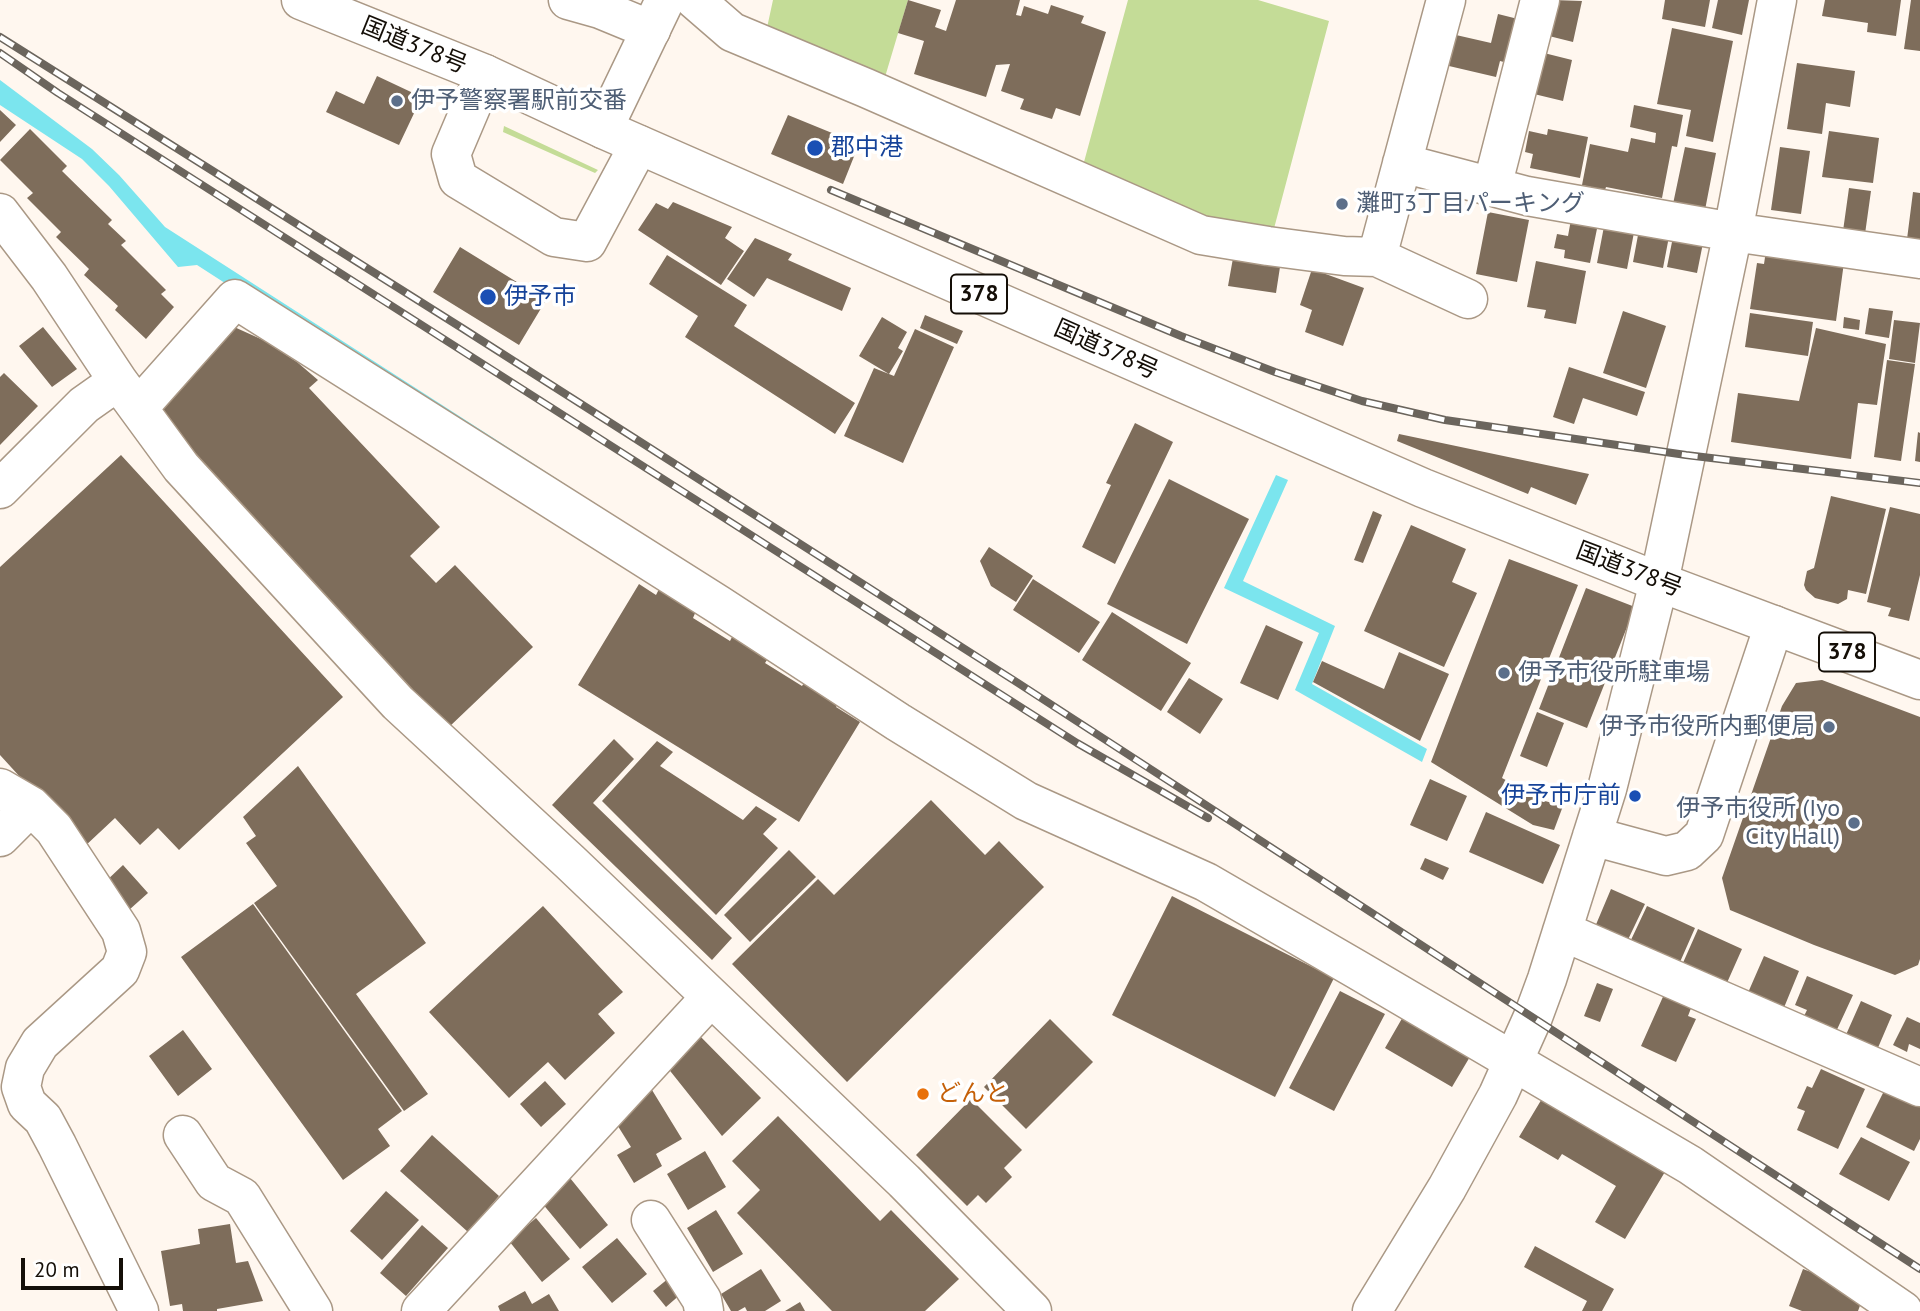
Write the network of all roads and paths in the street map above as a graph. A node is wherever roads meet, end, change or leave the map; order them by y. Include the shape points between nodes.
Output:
1 (301, 0) edge
2 (568, 0) edge
3 (695, 0) edge
4 (1446, 0) edge
5 (1540, 0) edge
6 (1777, 0) edge
7 (658, 15) edge
8 (485, 74) junction
9 (603, 129) junction
10 (639, 145) junction
11 (1402, 163) junction
12 (1492, 187) junction
13 (0, 213) edge
14 (1733, 232) junction
15 (1377, 257) junction
16 (1920, 259) edge
17 (1468, 299) dead end
18 (128, 395) junction
19 (0, 489) edge
20 (1660, 582) junction
21 (1774, 625) junction
22 (1920, 680) edge
23 (15, 797) edge
24 (1592, 836) junction
25 (0, 837) edge
26 (1562, 931) junction
27 (711, 997) junction
28 (1514, 1061) junction
29 (1920, 1087) edge
30 (13, 1109) edge
31 (183, 1135) dead end
32 (651, 1220) dead end
33 (139, 1311) edge
34 (313, 1311) edge
35 (421, 1311) edge
36 (704, 1311) edge
37 (1032, 1311) edge
38 (1372, 1311) edge
39 (1903, 1311) edge

1 - 8 main road, 国道378号 / 378
2 - 7 main road via 600,9
3 - 15 main road via 732,32 1201,234
4 - 11 main road
5 - 12 main road
6 - 14 main road
7 - 9 main road
8 - 9 main road, 国道378号 / 378
8 - 10 main road via 451,154 458,179 554,237 587,242
9 - 10 main road, 国道378号 / 378
10 - 20 main road, 国道378号 / 378 via 1423,488
11 - 12 main road
11 - 15 main road
12 - 14 main road
13 - 18 main road
14 - 16 main road
14 - 20 main road
15 - 17 main road
18 - 19 main road via 84,405
18 - 27 main road via 181,467 398,703
18 - 28 main road via 235,299 1026,801 1206,882
20 - 21 main road, 国道378号 / 378
20 - 24 main road
21 - 22 main road, 国道378号 / 378
21 - 24 main road via 1704,835 1687,851 1666,856
23 - 25 main road
23 - 30 main road via 54,830 121,931 127,952 120,970 40,1043 25,1068
24 - 26 main road
26 - 28 main road
26 - 29 main road
27 - 35 main road
27 - 37 main road
28 - 38 main road via 1447,1188
28 - 39 main road via 1690,1165
30 - 33 main road via 43,1119
31 - 34 main road via 214,1182 242,1198
32 - 36 main road via 702,1300

